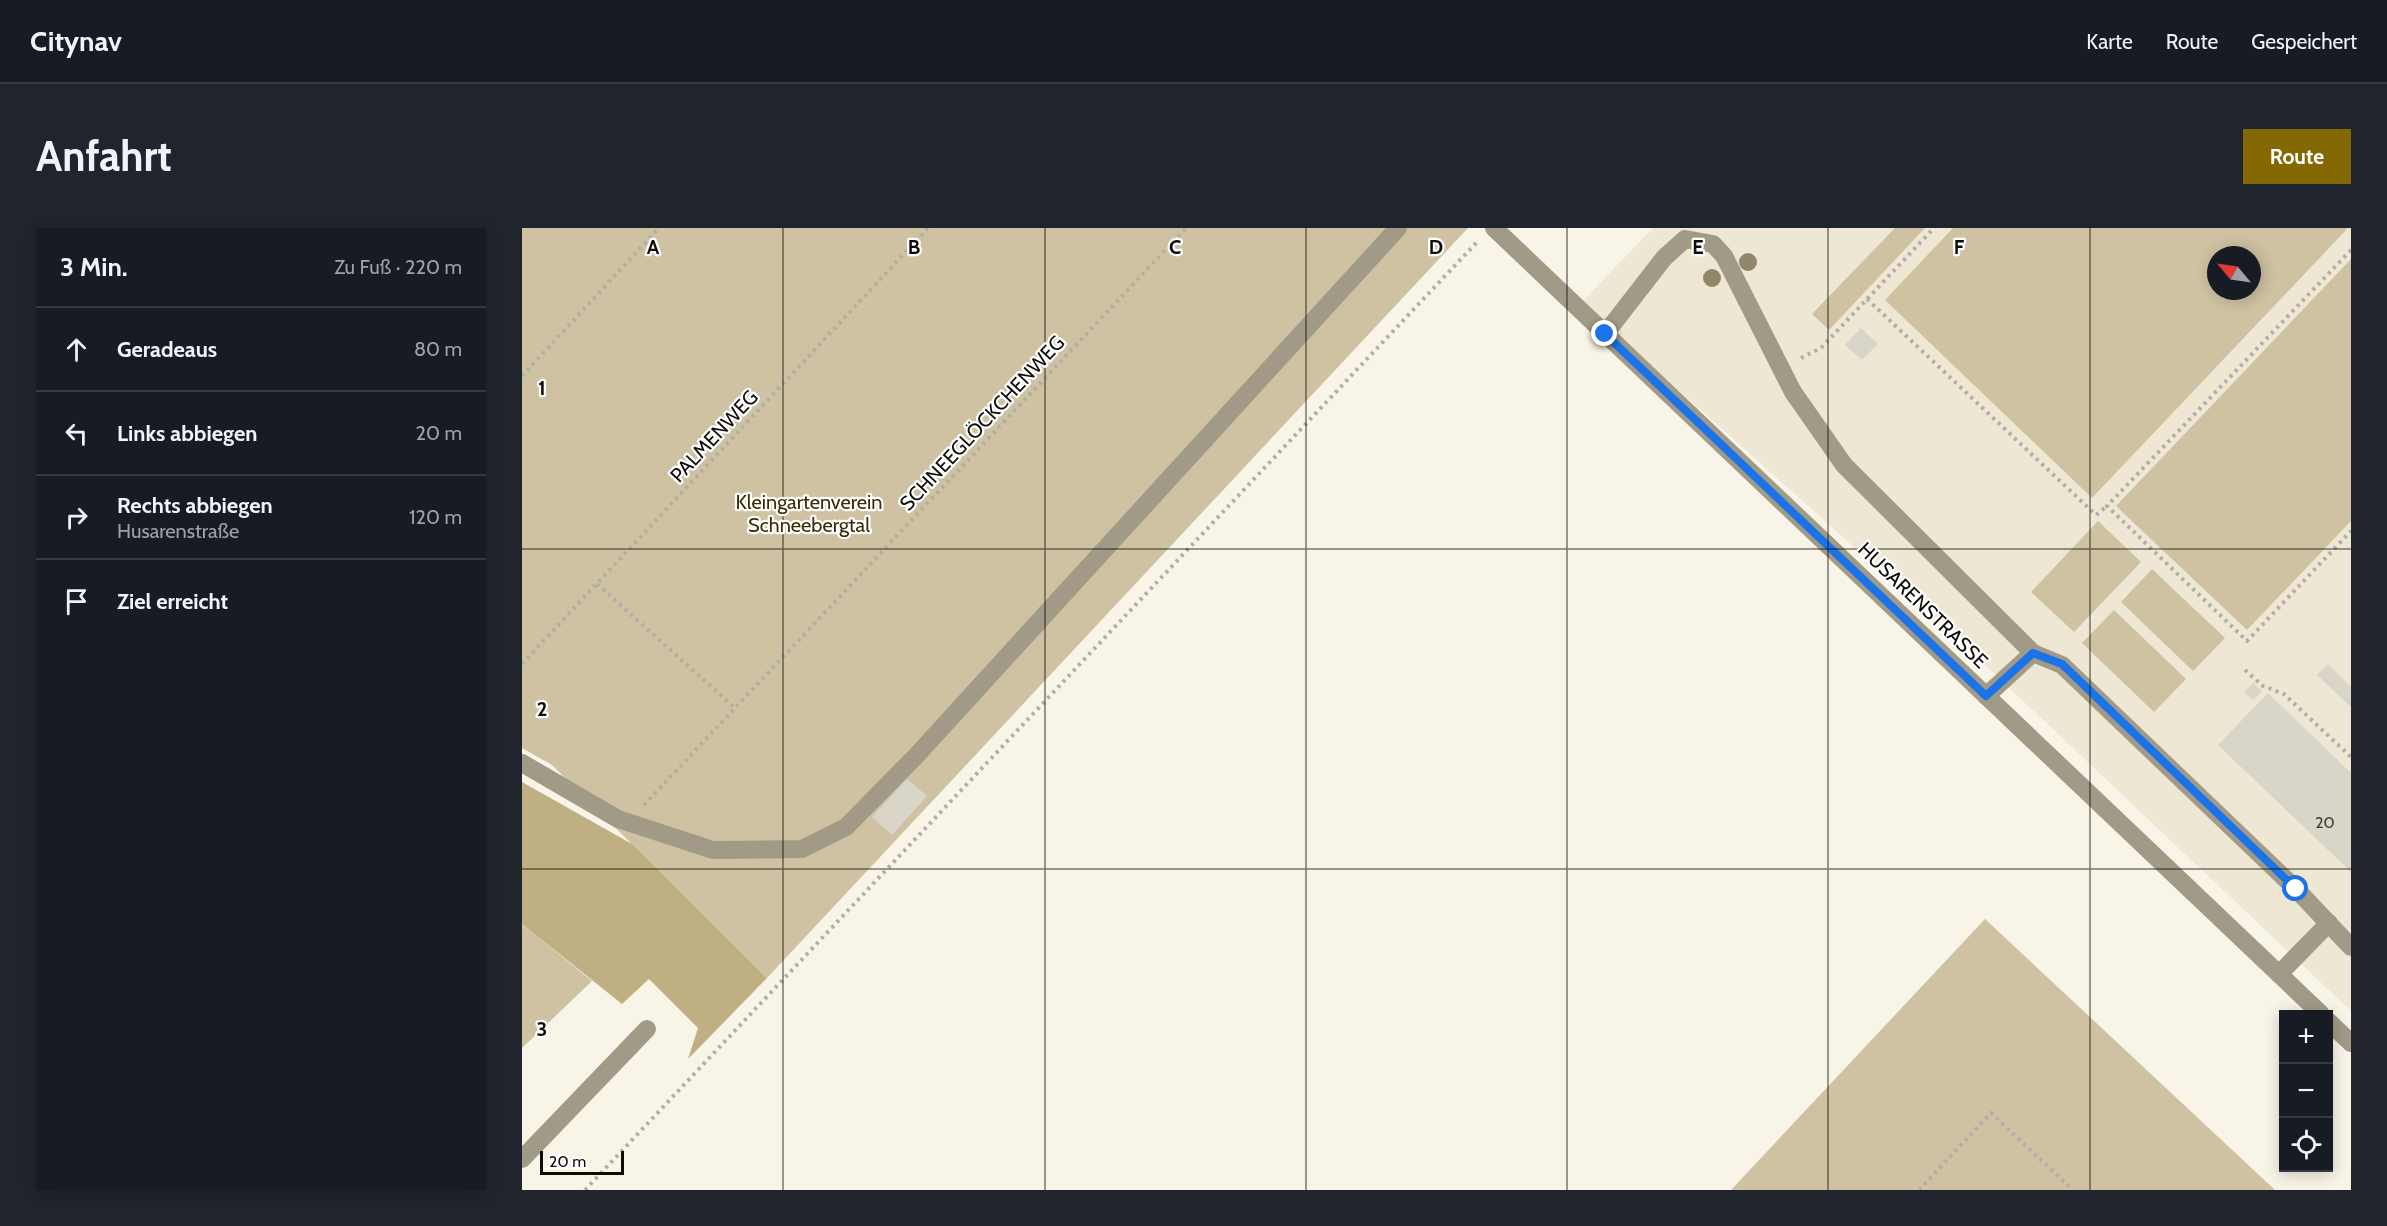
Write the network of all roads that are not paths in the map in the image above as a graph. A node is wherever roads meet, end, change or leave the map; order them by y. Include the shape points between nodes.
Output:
1 (1398, 228) edge
2 (1488, 232) edge
3 (1605, 334) junction
4 (2033, 653) junction
5 (1986, 696) junction
6 (522, 763) edge
7 (2329, 923) junction
8 (2351, 947) edge
9 (2279, 974) junction
10 (2317, 1010) edge
11 (2333, 1026) edge
12 (647, 1029) dead end
13 (2351, 1043) edge
14 (522, 1159) edge

1 - 6 lane via 916,756 846,827 802,849 713,850 618,819
2 - 3 lane, HUSARENSTRASSE
3 - 4 lane via 1685,239 1713,244 1724,256 1793,392 1844,465
3 - 5 lane, HUSARENSTRASSE
4 - 5 lane
4 - 7 lane via 2062,664
5 - 9 lane, HUSARENSTRASSE
7 - 8 lane
7 - 9 lane
9 - 10 lane, HUSARENSTRASSE
11 - 13 lane
12 - 14 lane

